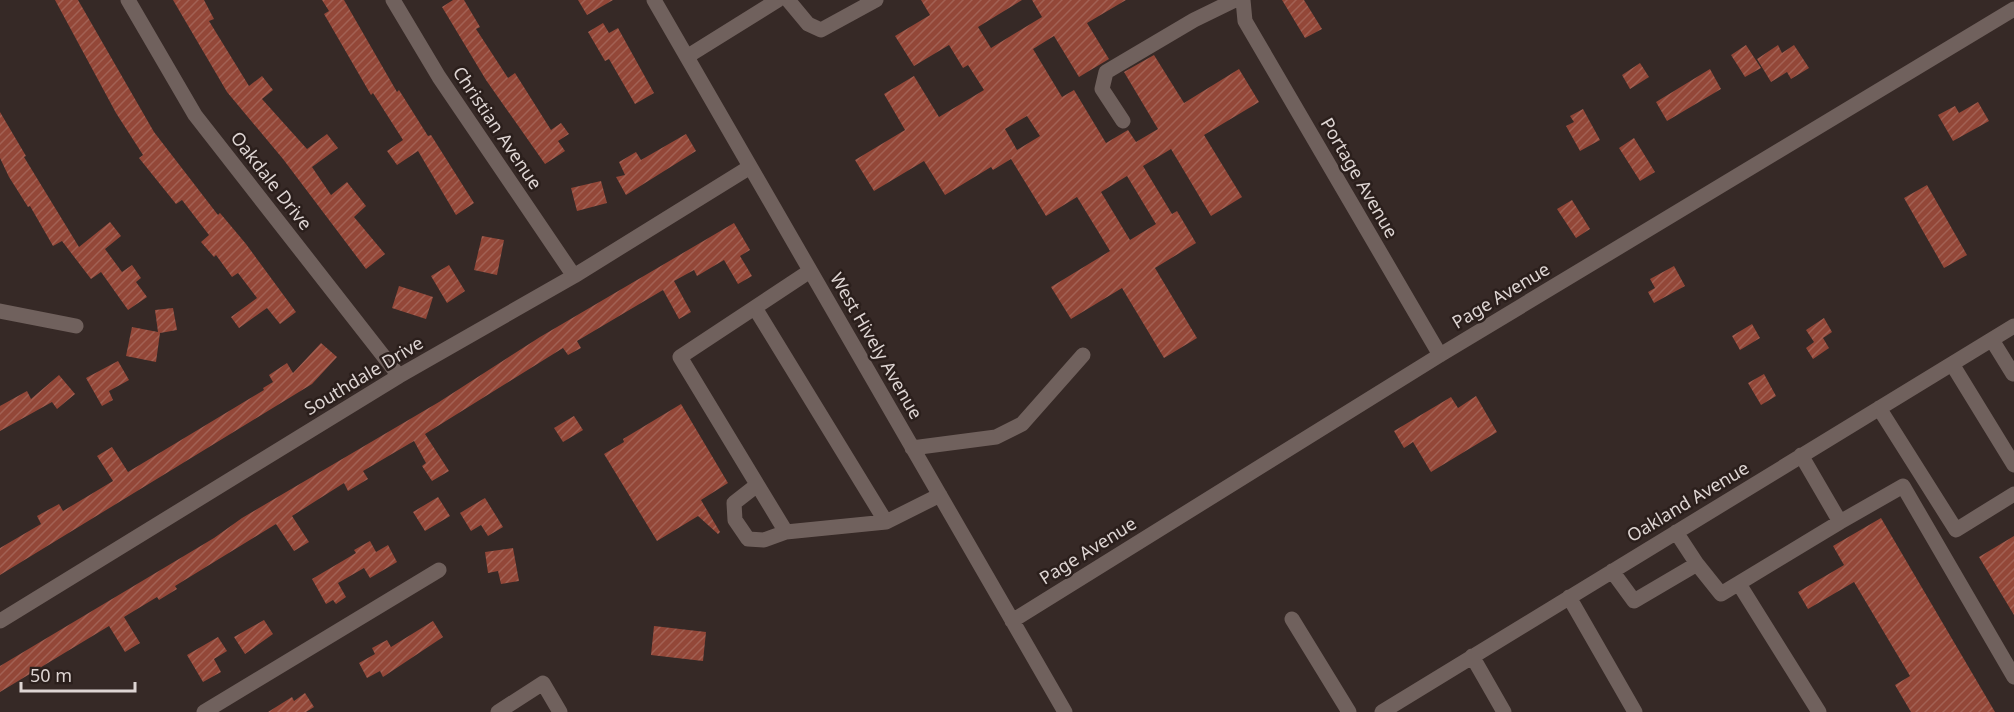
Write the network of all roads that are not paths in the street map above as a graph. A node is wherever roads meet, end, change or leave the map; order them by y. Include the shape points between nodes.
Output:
1 (128, 0) edge
2 (393, 0) edge
3 (654, 0) edge
4 (778, 0) edge
5 (788, 0) edge
6 (876, 0) edge
7 (1235, 0) edge
8 (1243, 0) edge
9 (2014, 9) edge
10 (688, 56) junction
11 (1123, 121) dead end
12 (750, 167) junction
13 (810, 271) junction
14 (574, 276) junction
15 (755, 308) junction
16 (0, 311) edge
17 (76, 326) dead end
18 (2014, 326) edge
19 (1992, 340) junction
20 (1083, 355) dead end
21 (1440, 356) junction
22 (1952, 364) junction
23 (2014, 375) edge
24 (399, 376) junction
25 (1879, 408) junction
26 (912, 448) junction
27 (1801, 455) junction
28 (2014, 465) edge
29 (757, 484) junction
30 (2014, 494) edge
31 (940, 495) junction
32 (886, 522) junction
33 (1840, 522) junction
34 (1677, 531) junction
35 (786, 532) junction
36 (1697, 564) junction
37 (439, 570) dead end
38 (1612, 571) junction
39 (1739, 584) junction
40 (1569, 597) junction
41 (1292, 619) dead end
42 (0, 621) edge
43 (1012, 621) junction
44 (1472, 656) junction
45 (2014, 677) edge
46 (1388, 711) edge
47 (204, 712) edge
48 (498, 712) edge
49 (560, 712) edge
50 (1065, 712) edge
51 (1349, 712) edge
52 (1504, 712) edge
53 (1635, 712) edge
54 (1819, 712) edge

1 - 24 street, Oakdale Drive via 195,115
2 - 14 street, Christian Avenue via 439,77
3 - 10 street, West Hively Avenue
4 - 10 street
5 - 6 street via 808,24 821,30
7 - 11 street via 1106,72 1102,89
8 - 21 street, Portage Avenue via 1245,21
9 - 21 street, Page Avenue
10 - 12 street, West Hively Avenue
12 - 13 street, West Hively Avenue
12 - 14 street, Southdale Drive
13 - 15 street
13 - 26 street, West Hively Avenue
14 - 24 street, Southdale Drive
15 - 29 street via 680,357
15 - 32 street
16 - 17 street
18 - 19 street, Oakland Avenue
19 - 22 street, Oakland Avenue
19 - 23 street
20 - 26 street via 1022,424 996,437
21 - 43 street, Page Avenue
22 - 25 street, Oakland Avenue
22 - 28 street
24 - 42 street, Southdale Drive
25 - 27 street, Oakland Avenue
25 - 30 street via 1956,530
26 - 31 street, West Hively Avenue
27 - 33 street
27 - 34 street, Oakland Avenue
29 - 35 street
29 - 35 street via 734,503 735,520 748,539 764,540
31 - 32 street
31 - 43 street, West Hively Avenue
32 - 35 street
33 - 39 street
33 - 45 street via 1902,486
34 - 36 street
34 - 38 street, Oakland Avenue
36 - 38 street via 1634,601
36 - 39 street via 1721,594
37 - 47 street
38 - 40 street, Oakland Avenue
39 - 54 street
40 - 44 street, Oakland Avenue
40 - 53 street
41 - 51 street
43 - 50 street, West Hively Avenue
44 - 46 street, Oakland Avenue
44 - 52 street
48 - 49 street via 543,683

